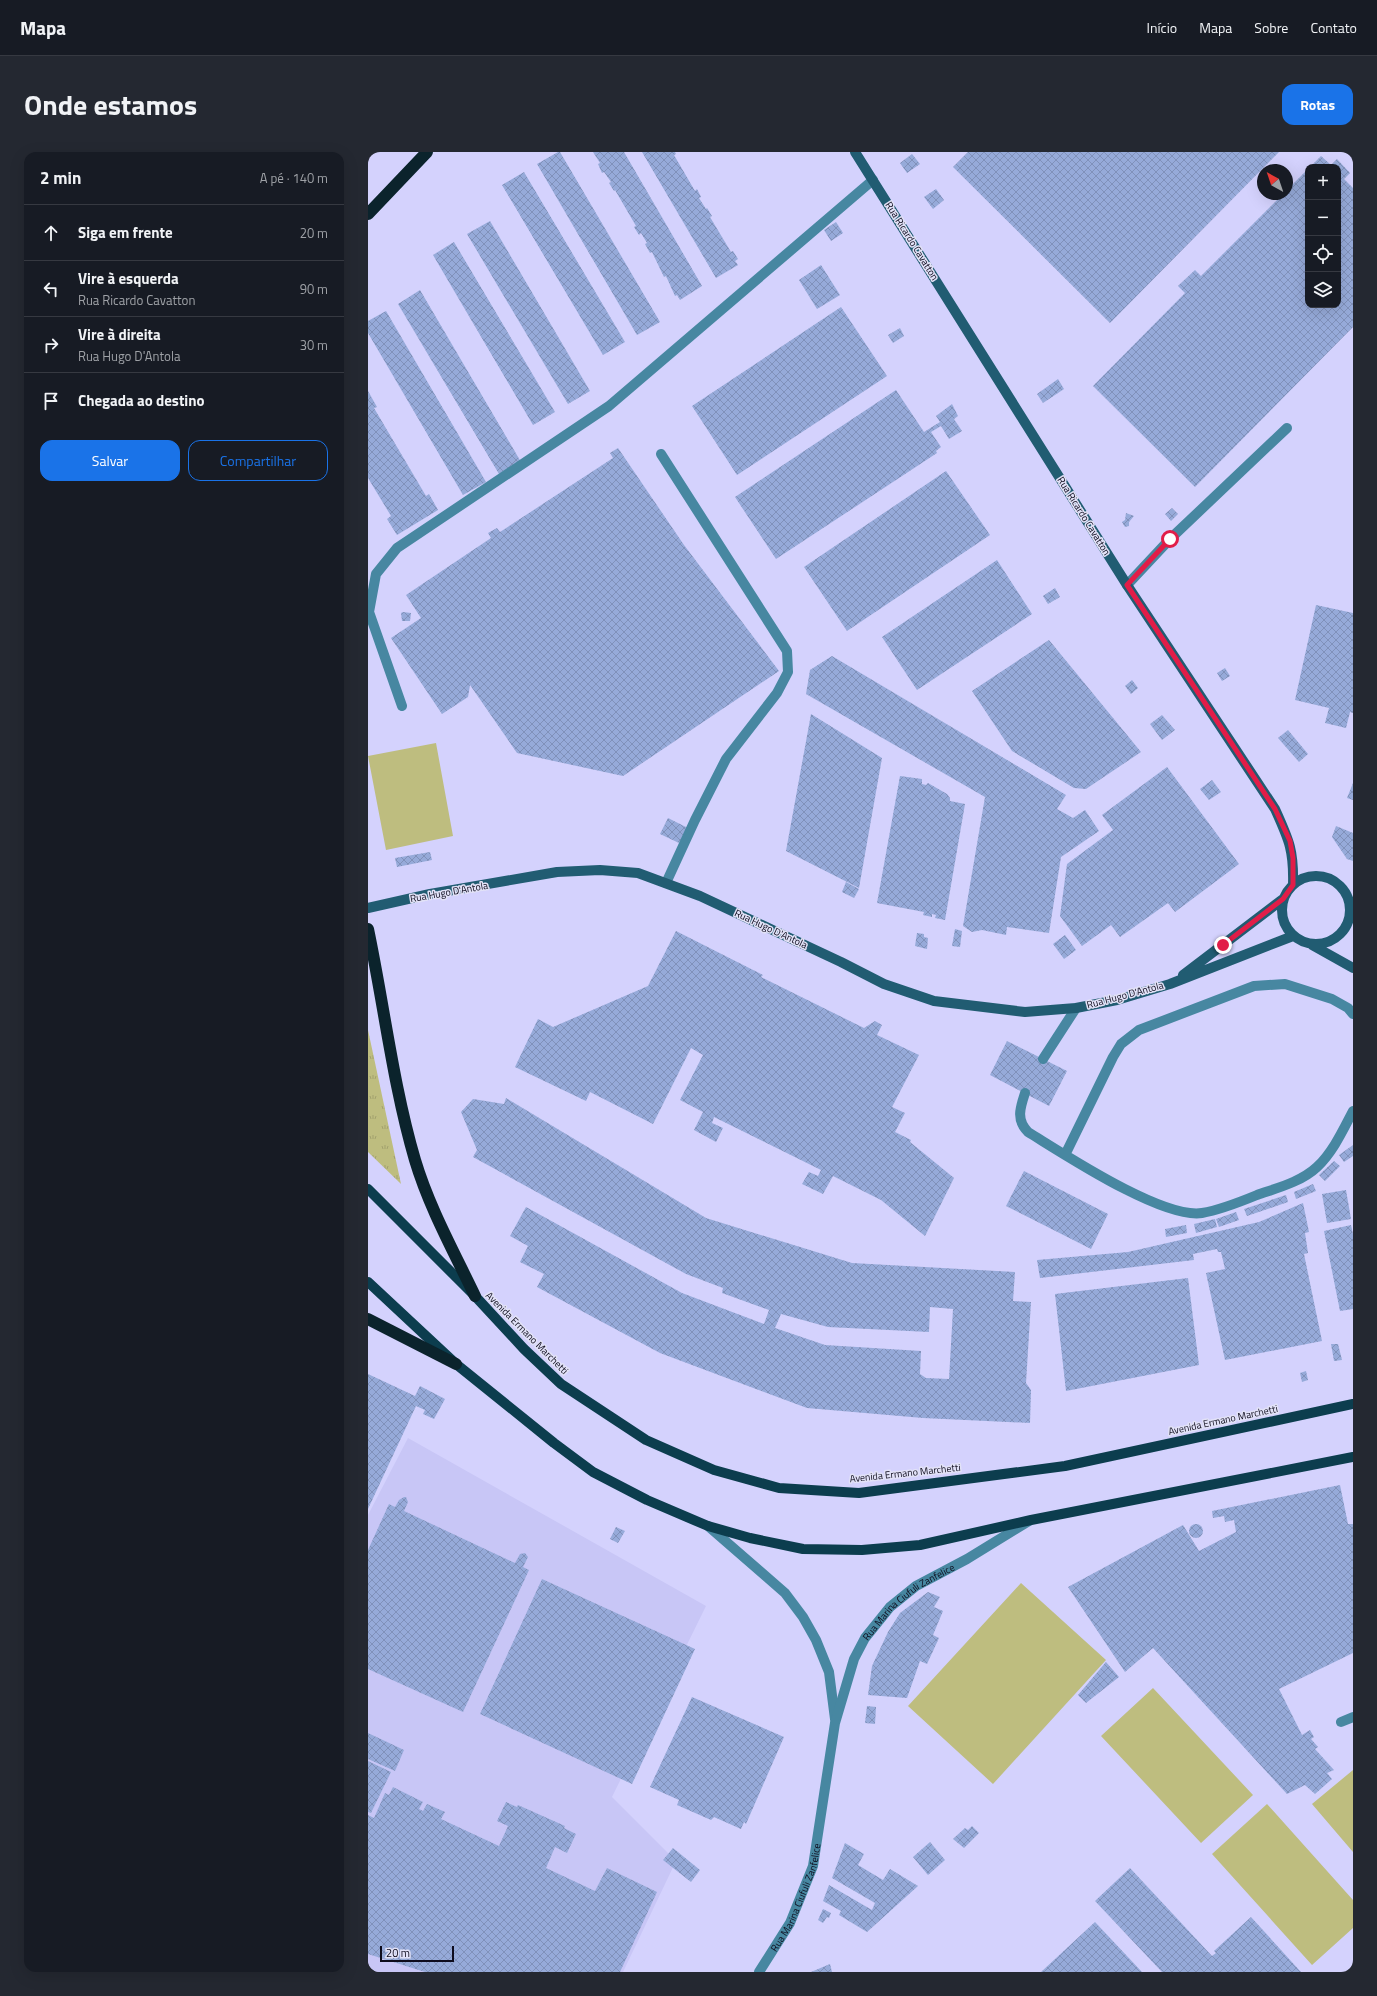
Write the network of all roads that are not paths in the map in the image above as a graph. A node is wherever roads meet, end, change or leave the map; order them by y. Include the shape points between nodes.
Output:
1 (428, 152) edge
2 (855, 152) edge
3 (873, 180) junction
4 (368, 214) edge
5 (1287, 428) dead end
6 (661, 454) dead end
7 (1127, 585) junction
8 (402, 706) dead end
9 (666, 883) junction
10 (1293, 885) junction
11 (1283, 899) junction
12 (368, 908) edge
13 (1352, 916) edge
14 (368, 929) edge
15 (1293, 936) junction
16 (1312, 944) junction
17 (1353, 968) edge
18 (1170, 984) junction
19 (1076, 1008) junction
20 (1353, 1014) edge
21 (1043, 1059) dead end
22 (1025, 1093) dead end
23 (1353, 1111) edge
24 (1065, 1155) junction
25 (368, 1189) edge
26 (368, 1282) edge
27 (475, 1296) junction
28 (368, 1319) edge
29 (456, 1364) junction
30 (1353, 1404) edge
31 (1353, 1457) edge
32 (1030, 1520) junction
33 (708, 1526) junction
34 (1353, 1717) edge
35 (1342, 1722) dead end
36 (835, 1723) junction
37 (759, 1972) edge

1 - 4 highway
2 - 3 street, Rua Ricardo Cavatton
3 - 7 street, Rua Ricardo Cavatton
3 - 8 street via 609,406 397,548 376,574 369,612
5 - 7 street via 1170,539
6 - 9 street via 787,650 788,672 777,693 726,758
7 - 10 street, Rua Ricardo Cavatton via 1275,809 1290,841
9 - 12 street, Rua Hugo D'Antola via 638,873 600,870 557,872 430,894
9 - 19 street, Rua Hugo D'Antola via 700,896 884,984 934,1001 1024,1012
10 - 11 street
10 - 13 street via 1303,878 1315,876 1337,883 1345,892
11 - 15 street via 1282,919
11 - 18 street, Rua Hugo D'Antola
13 - 16 street via 1341,934 1322,944
14 - 27 highway via 415,1160 427,1194
15 - 16 street via 1302,942
15 - 18 street, Rua Hugo D'Antola
16 - 17 street
18 - 19 street, Rua Hugo D'Antola via 1117,1000
19 - 21 street
20 - 24 street via 1332,999 1285,984 1254,986 1139,1030 1121,1044 1113,1056
22 - 24 street via 1018,1114 1023,1128
23 - 24 street via 1333,1148 1317,1168 1294,1182 1202,1213 1183,1213 1164,1207 1111,1182
25 - 27 main road, Avenida Ermano Marchetti
26 - 29 main road
27 - 30 main road, Avenida Ermano Marchetti via 524,1349 562,1384 603,1413 646,1440 714,1470 779,1488 859,1493 1065,1466
28 - 29 highway
29 - 33 main road via 593,1472 647,1500
31 - 32 main road
32 - 33 main road via 920,1545 862,1550 803,1549
32 - 36 street, Rua Marina Ciufuli Zanfelice via 967,1559 916,1586 890,1607 865,1638 854,1659
33 - 36 street, Rua Marina Ciufuli Zanfelice via 785,1593 803,1617 829,1672
34 - 35 street
36 - 37 street, Rua Marina Ciufuli Zanfelice via 813,1866 790,1923

